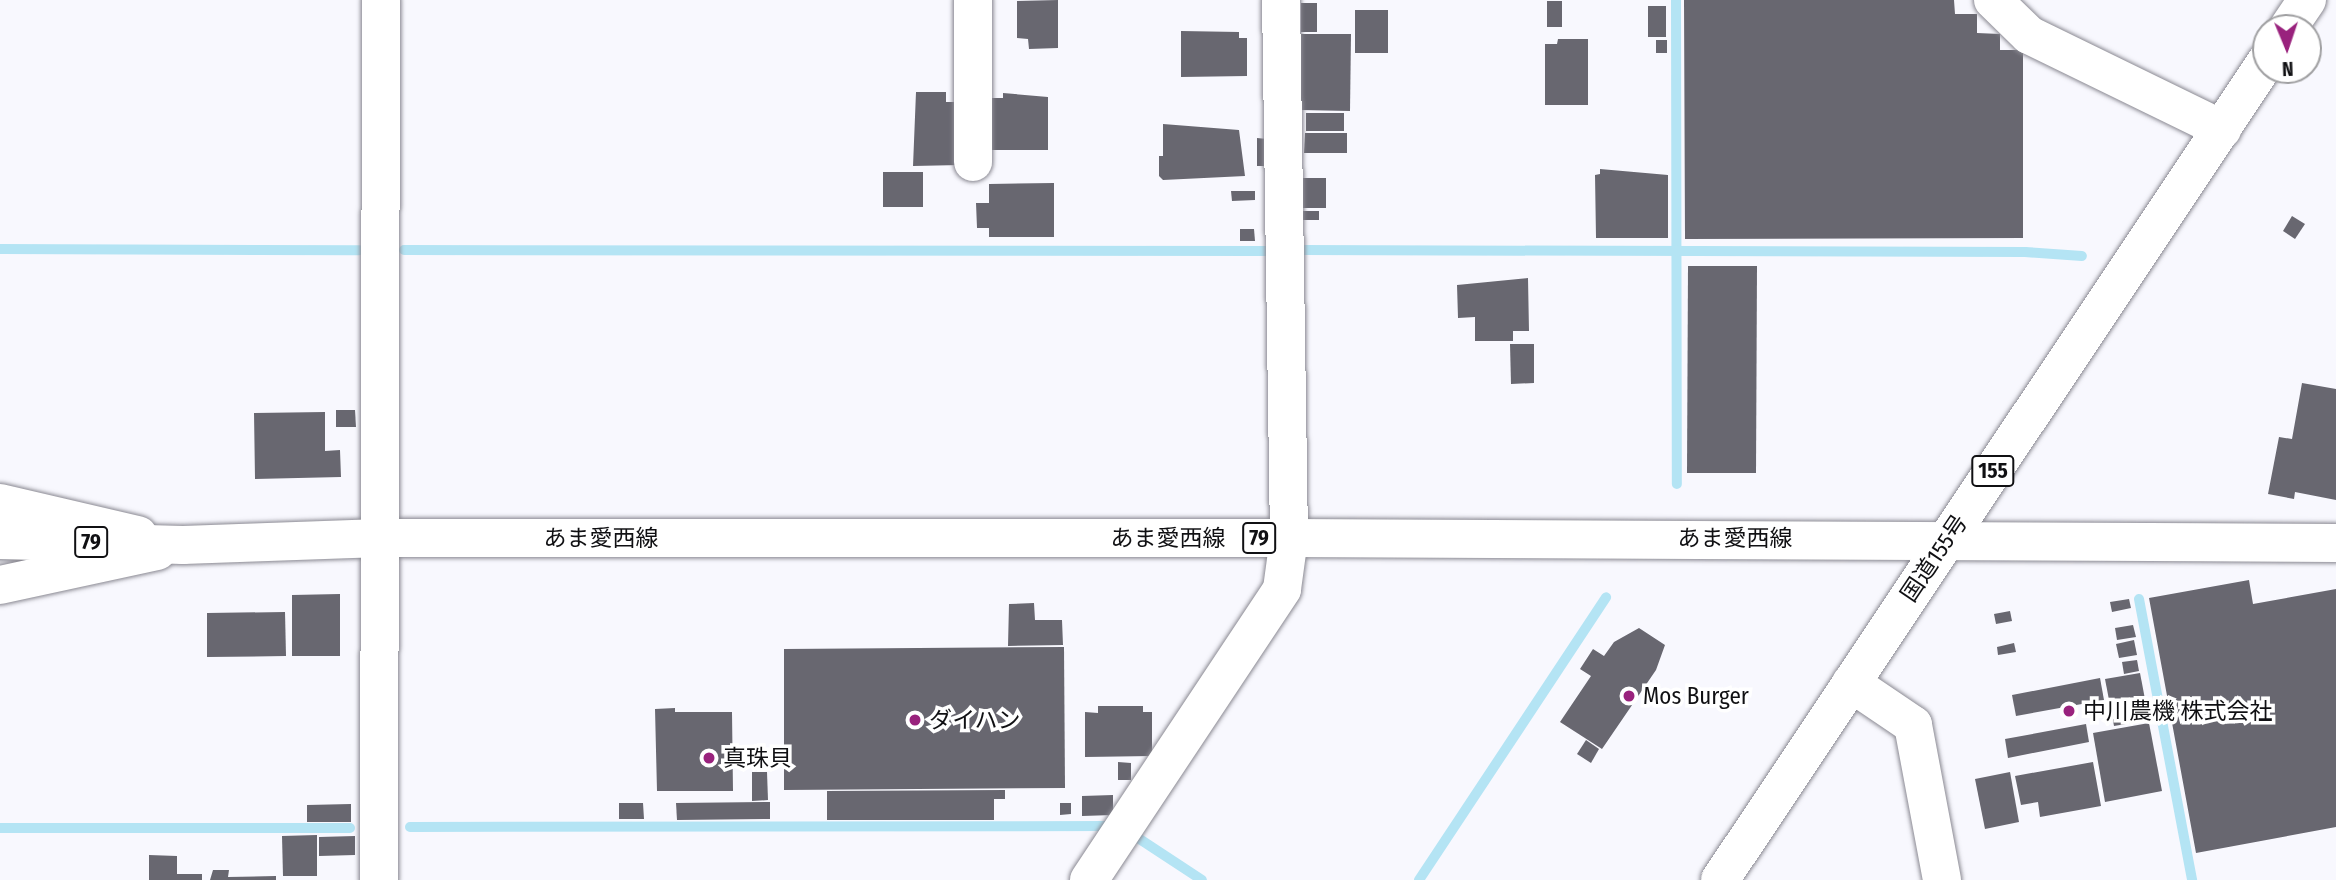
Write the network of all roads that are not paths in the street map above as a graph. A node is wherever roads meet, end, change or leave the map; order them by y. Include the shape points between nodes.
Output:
1 (381, 0) edge
2 (973, 0) edge
3 (1282, 0) edge
4 (1993, 0) edge
5 (2252, 83) edge
6 (2222, 129) junction
7 (974, 162) dead end
8 (0, 503) edge
9 (381, 538) junction
10 (1289, 538) junction
11 (1948, 538) junction
12 (0, 540) edge
13 (2336, 543) edge
14 (183, 545) junction
15 (0, 585) edge
16 (1851, 683) junction
17 (379, 880) edge
18 (1089, 880) edge
19 (1720, 880) edge
20 (1942, 880) edge

1 - 9 main road
2 - 7 main road
3 - 10 main road
4 - 6 main road via 2029,35
5 - 6 main road, 国道155号 / 155
6 - 11 main road, 国道155号 / 155
8 - 14 main road
9 - 10 main road, あま愛西線 / 79
9 - 14 main road, あま愛西線 / 79
9 - 17 main road
10 - 11 main road, あま愛西線 / 79
10 - 18 main road via 1282,589
11 - 13 main road, あま愛西線 / 79
11 - 16 main road, 国道155号 / 155
12 - 14 main road, あま愛西線 / 79
14 - 15 main road
16 - 19 main road, 国道155号 / 155
16 - 20 main road via 1913,725

